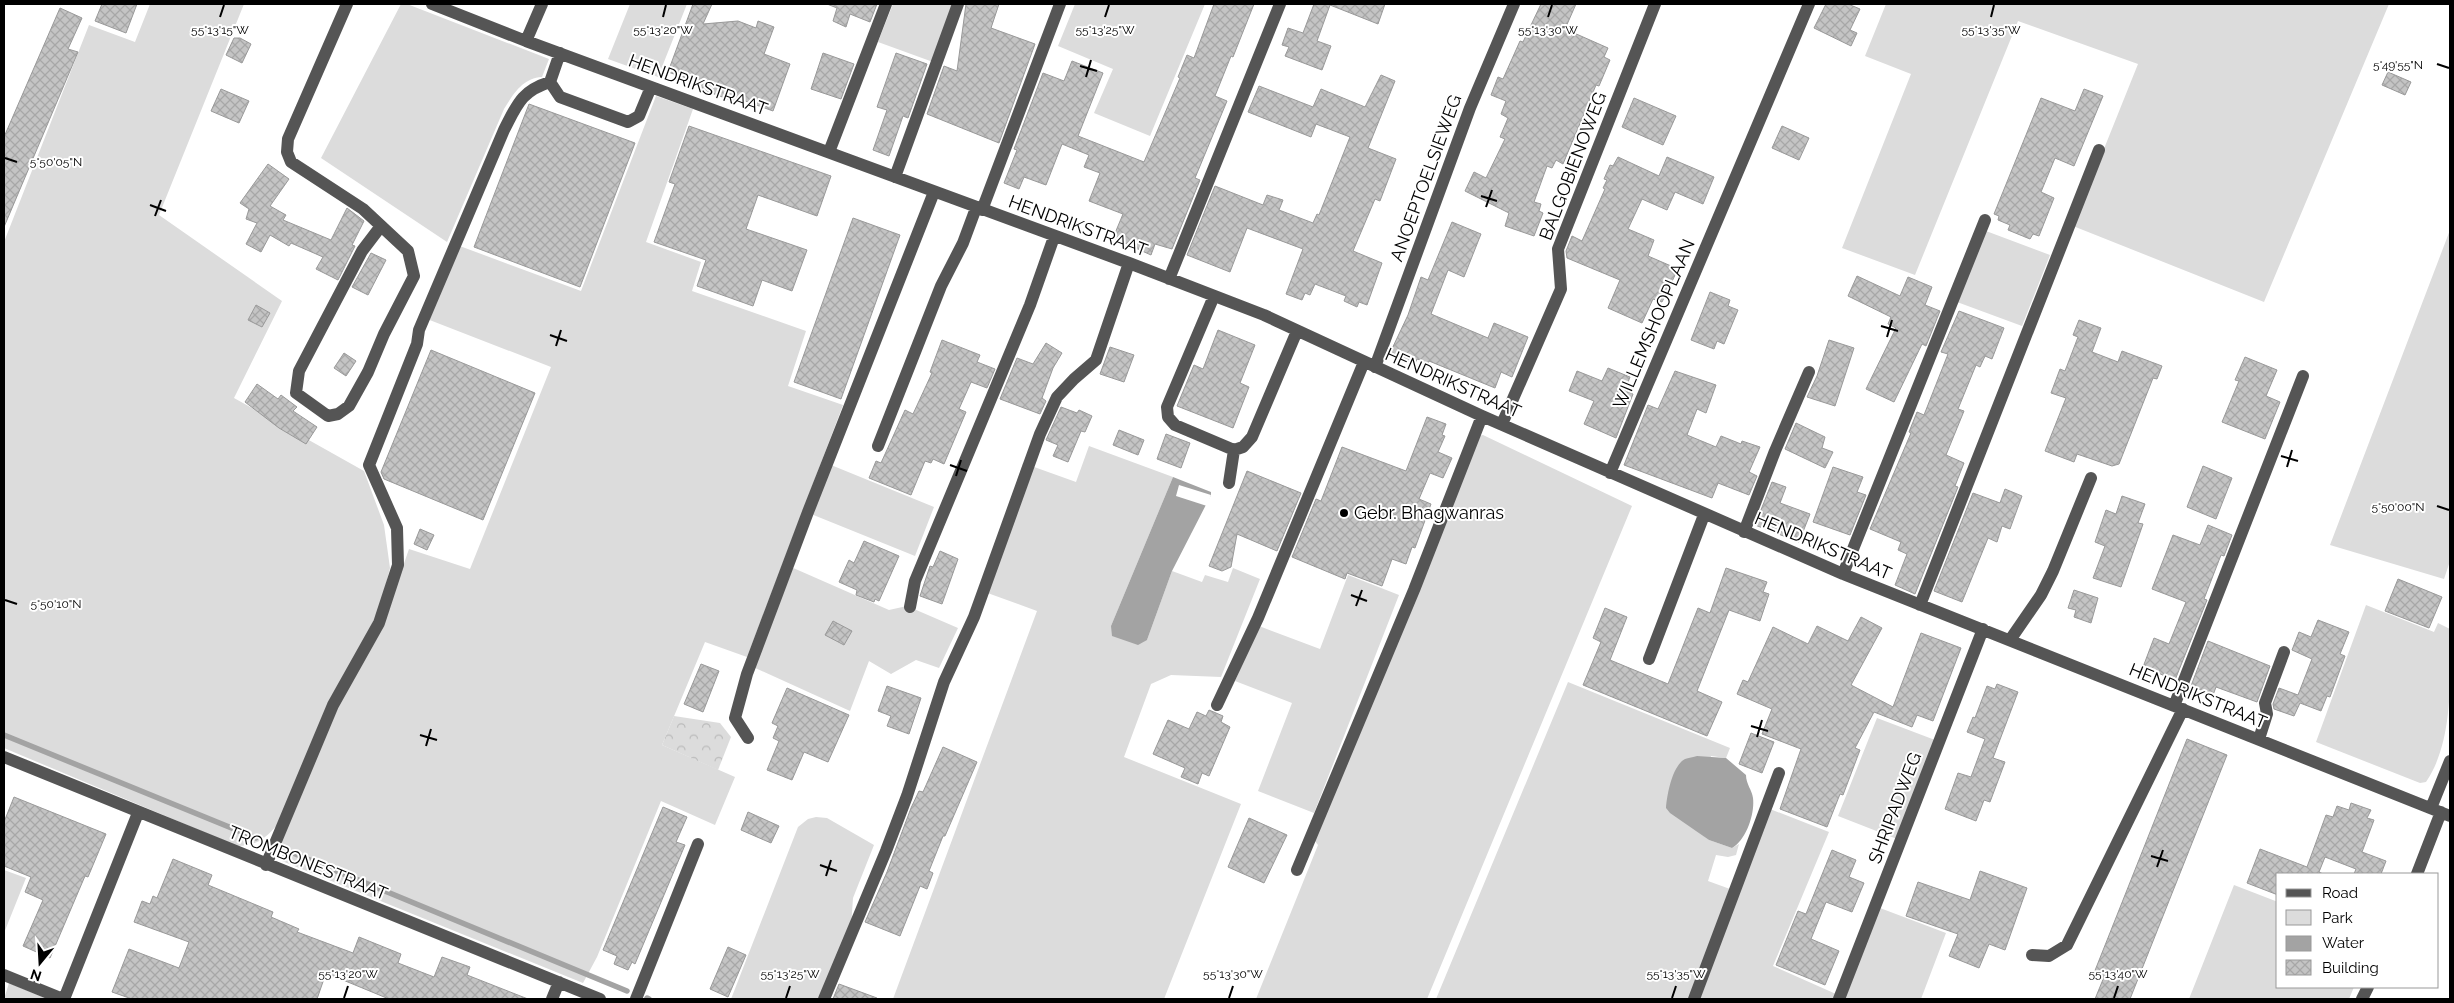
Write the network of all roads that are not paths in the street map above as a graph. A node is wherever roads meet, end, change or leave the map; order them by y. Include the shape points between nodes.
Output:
1 (347, 4) edge
2 (432, 4) edge
3 (542, 4) edge
4 (886, 4) edge
5 (958, 4) edge
6 (1060, 4) edge
7 (1280, 4) edge
8 (1514, 4) edge
9 (1655, 4) edge
10 (1809, 4) edge
11 (526, 41) junction
12 (560, 53) junction
13 (550, 82) junction
14 (651, 87) junction
15 (2099, 150) dead end
16 (829, 152) junction
17 (895, 177) junction
18 (934, 192) junction
19 (979, 209) junction
20 (1985, 220) dead end
21 (381, 226) junction
22 (1054, 238) junction
23 (1129, 263) junction
24 (1169, 279) junction
25 (1214, 296) junction
26 (1297, 331) junction
27 (1370, 365) junction
28 (1809, 372) dead end
29 (2303, 376) dead end
30 (1482, 416) junction
31 (1502, 424) junction
32 (878, 446) dead end
33 (1234, 450) junction
34 (1610, 473) junction
35 (2091, 478) dead end
36 (1229, 483) dead end
37 (1704, 515) junction
38 (1744, 532) junction
39 (1843, 574) junction
40 (1920, 605) junction
41 (910, 607) dead end
42 (1983, 629) junction
43 (2010, 640) junction
44 (2284, 652) dead end
45 (1649, 659) dead end
46 (1217, 705) dead end
47 (2179, 708) junction
48 (748, 738) dead end
49 (2259, 739) junction
50 (4, 758) edge
51 (2450, 762) edge
52 (1779, 773) dead end
53 (2441, 812) edge
54 (138, 813) junction
55 (698, 844) dead end
56 (266, 865) junction
57 (1297, 870) dead end
58 (2417, 873) edge
59 (2032, 955) dead end
60 (4, 975) edge
61 (559, 982) junction
62 (63, 999) edge
63 (552, 999) edge
64 (600, 999) edge
65 (636, 999) edge
66 (824, 999) edge
67 (1694, 999) edge
68 (1839, 999) edge

1 - 21 street via 288,139 287,152 290,162 363,209
2 - 11 street, HENDRIKSTRAAT
3 - 11 street
4 - 16 street
5 - 17 street
6 - 19 street
7 - 24 street
8 - 27 street, ANOEPTOELSIEWEG
9 - 31 street, BALGOBIENOWEG via 1558,249 1561,289
10 - 34 street, WILLEMSHOOPLAAN
11 - 12 street, HENDRIKSTRAAT
12 - 13 street
12 - 14 street, HENDRIKSTRAAT
13 - 14 street via 560,97 628,122 639,116
13 - 56 street via 534,87 520,101 504,130 419,330 417,344 370,465 398,528 398,565 379,623 333,705
14 - 16 street, HENDRIKSTRAAT
15 - 40 street
16 - 17 street, HENDRIKSTRAAT
17 - 18 street, HENDRIKSTRAAT
18 - 19 street, HENDRIKSTRAAT
18 - 48 street via 747,674 735,718
19 - 22 street, HENDRIKSTRAAT
19 - 32 street via 941,286
20 - 39 street
21 - 21 street via 408,251 414,276 349,406 328,416 296,393 299,371 362,251
22 - 23 street, HENDRIKSTRAAT
22 - 41 street via 1030,305 916,581
23 - 24 street, HENDRIKSTRAAT
23 - 66 street via 1096,360 1058,397 1040,434 974,617 944,682 886,851
24 - 25 street, HENDRIKSTRAAT
25 - 26 street, HENDRIKSTRAAT
25 - 33 street via 1167,407 1168,417 1175,425
26 - 27 street, HENDRIKSTRAAT
26 - 33 street via 1252,438 1243,448
27 - 30 street, HENDRIKSTRAAT
27 - 46 street, ANOEPTOELSIEWEG
28 - 38 street
29 - 47 street
30 - 31 street, HENDRIKSTRAAT
30 - 57 street via 1414,590
31 - 34 street, HENDRIKSTRAAT
33 - 36 street
34 - 37 street, HENDRIKSTRAAT
35 - 43 street via 2041,595
37 - 38 street, HENDRIKSTRAAT
37 - 45 street
38 - 39 street, HENDRIKSTRAAT
39 - 40 street, HENDRIKSTRAAT
40 - 42 street, HENDRIKSTRAAT
42 - 43 street, HENDRIKSTRAAT
42 - 68 street, SHRIPADWEG
43 - 47 street, HENDRIKSTRAAT
44 - 49 street via 2265,704 2267,714
47 - 49 street, HENDRIKSTRAAT
47 - 59 street via 2067,945 2049,956
49 - 53 street, HENDRIKSTRAAT
50 - 54 street, TROMBONESTRAAT
51 - 53 street
52 - 67 street
53 - 58 street
54 - 56 street, TROMBONESTRAAT
54 - 62 street
55 - 65 street
56 - 61 street, TROMBONESTRAAT
60 - 62 street
61 - 63 street
61 - 64 street, TROMBONESTRAAT

